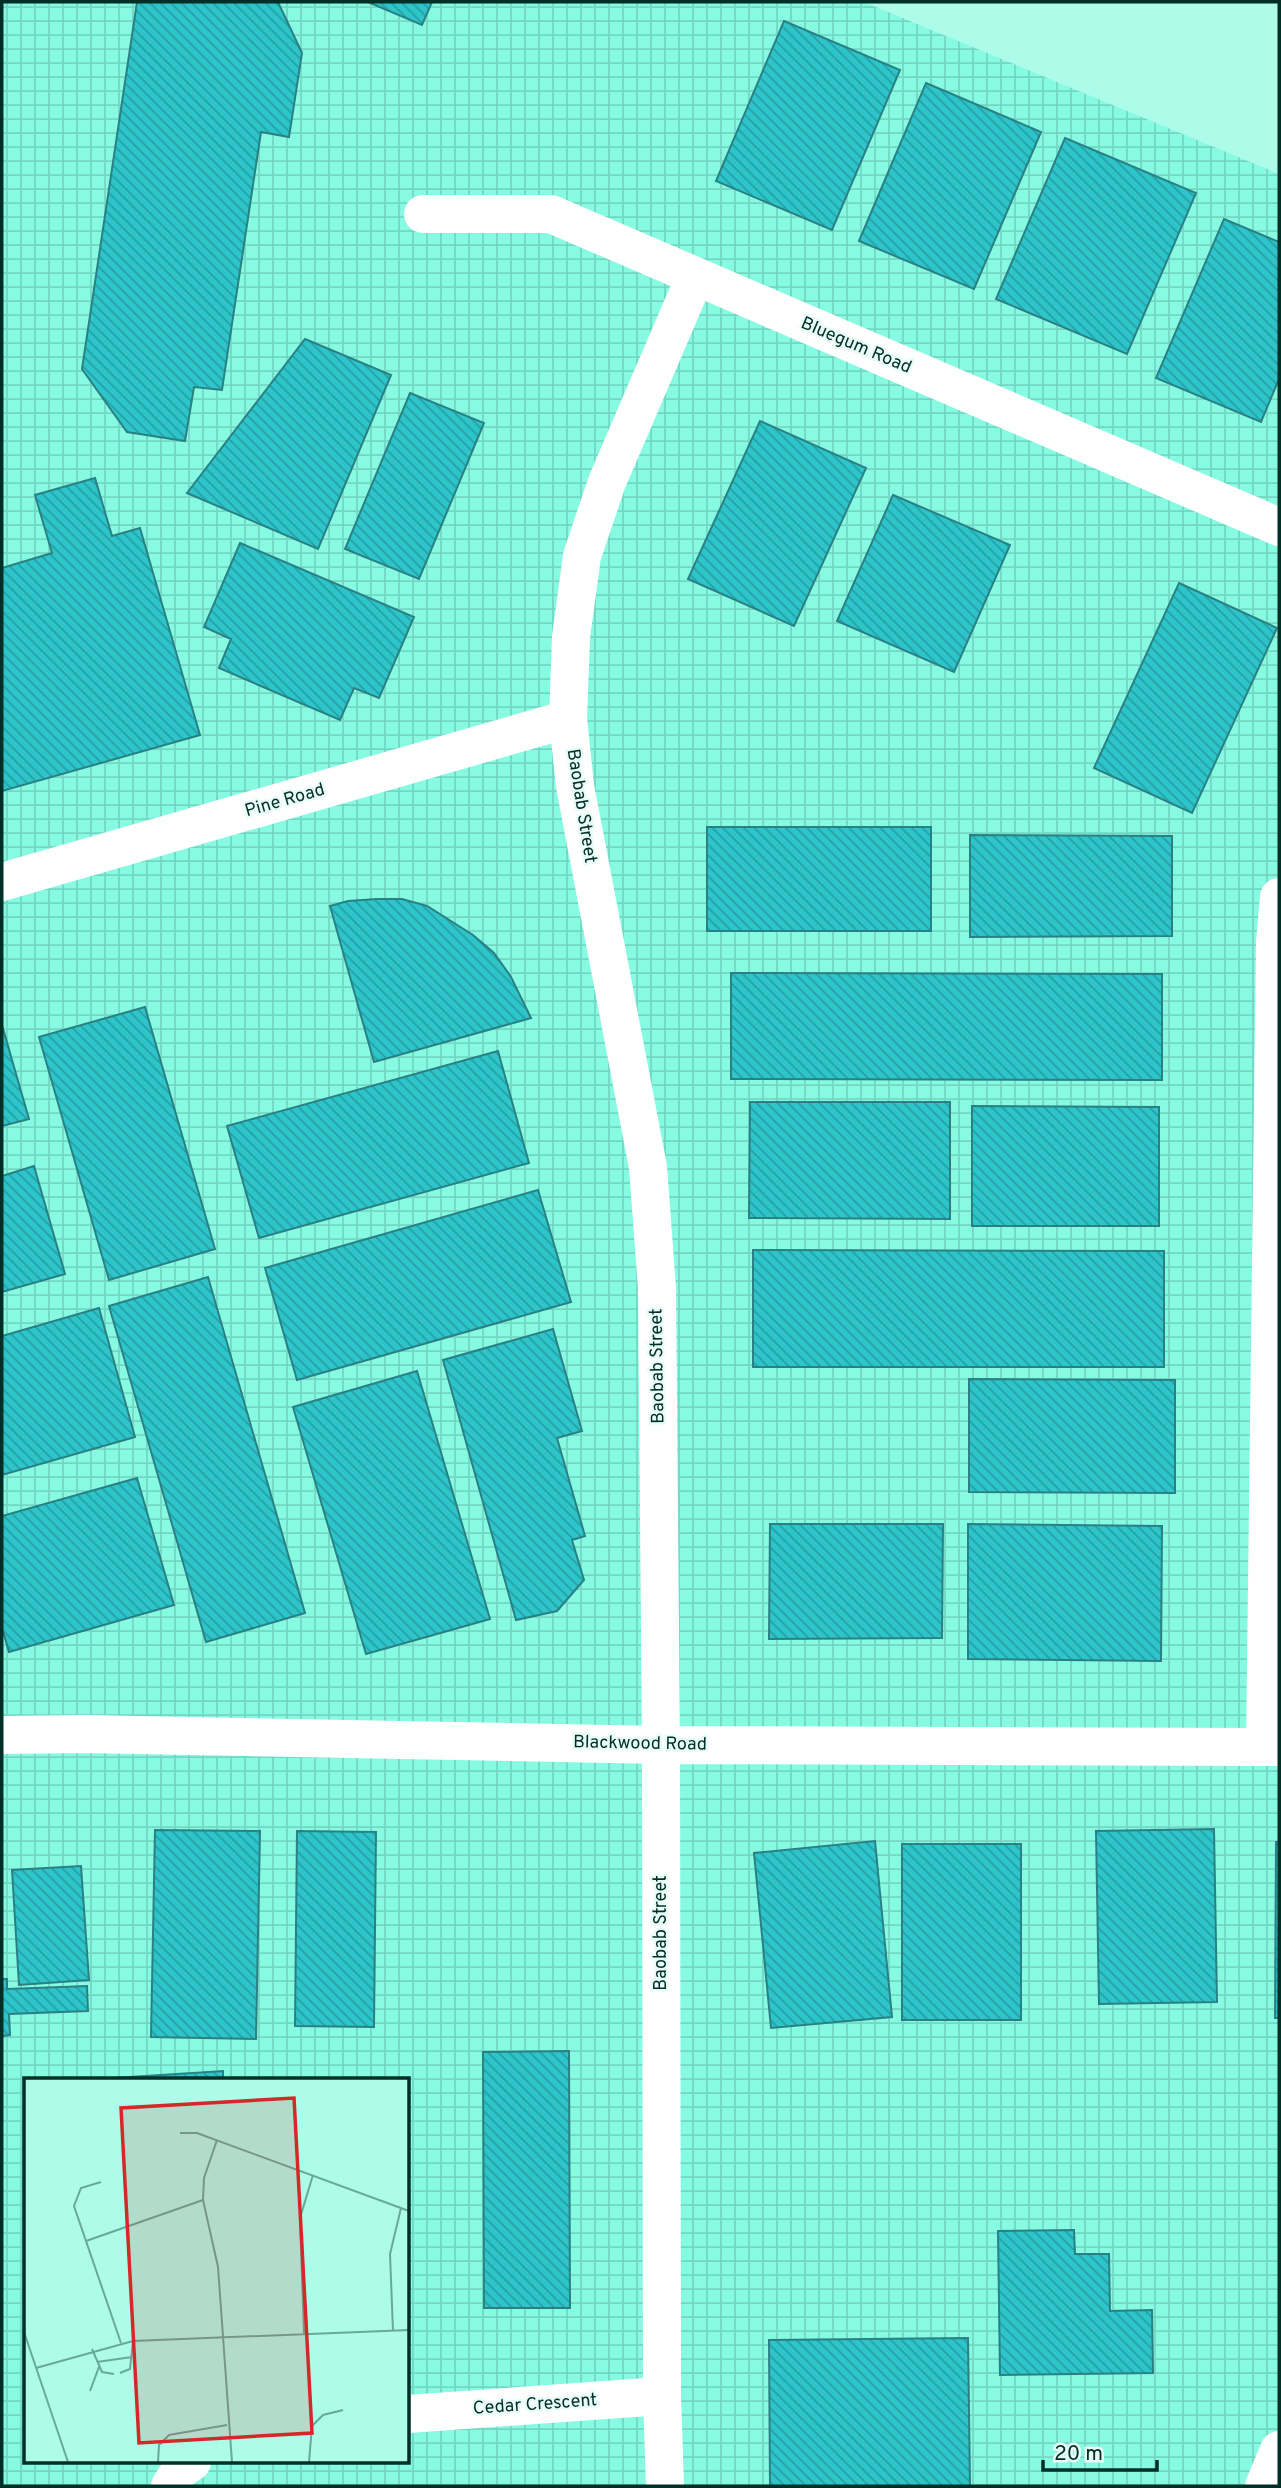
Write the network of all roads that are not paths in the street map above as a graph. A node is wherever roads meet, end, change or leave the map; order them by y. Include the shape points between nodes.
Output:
1 (423, 214) dead end
2 (695, 276) junction
3 (1279, 527) edge
4 (568, 719) junction
5 (2, 882) edge
6 (1279, 897) edge
7 (2, 1735) edge
8 (661, 1745) junction
9 (1272, 1747) edge
10 (662, 2396) junction
11 (410, 2414) edge
12 (1279, 2450) edge
13 (189, 2464) edge
14 (170, 2486) edge
15 (664, 2486) edge
16 (1264, 2486) edge

1 - 2 street, Bluegum Road via 551,215
2 - 3 street, Bluegum Road
2 - 4 street, Baobab Street via 607,482 582,556 571,637
4 - 5 street, Pine Road
4 - 8 street, Baobab Street via 575,786 648,1167 654,1222
6 - 9 street via 1275,942
7 - 8 street, Blackwood Road
8 - 9 street, Blackwood Road
8 - 10 street, Baobab Street
10 - 11 street, Cedar Crescent
10 - 15 street, Baobab Street
12 - 16 street
13 - 14 street

